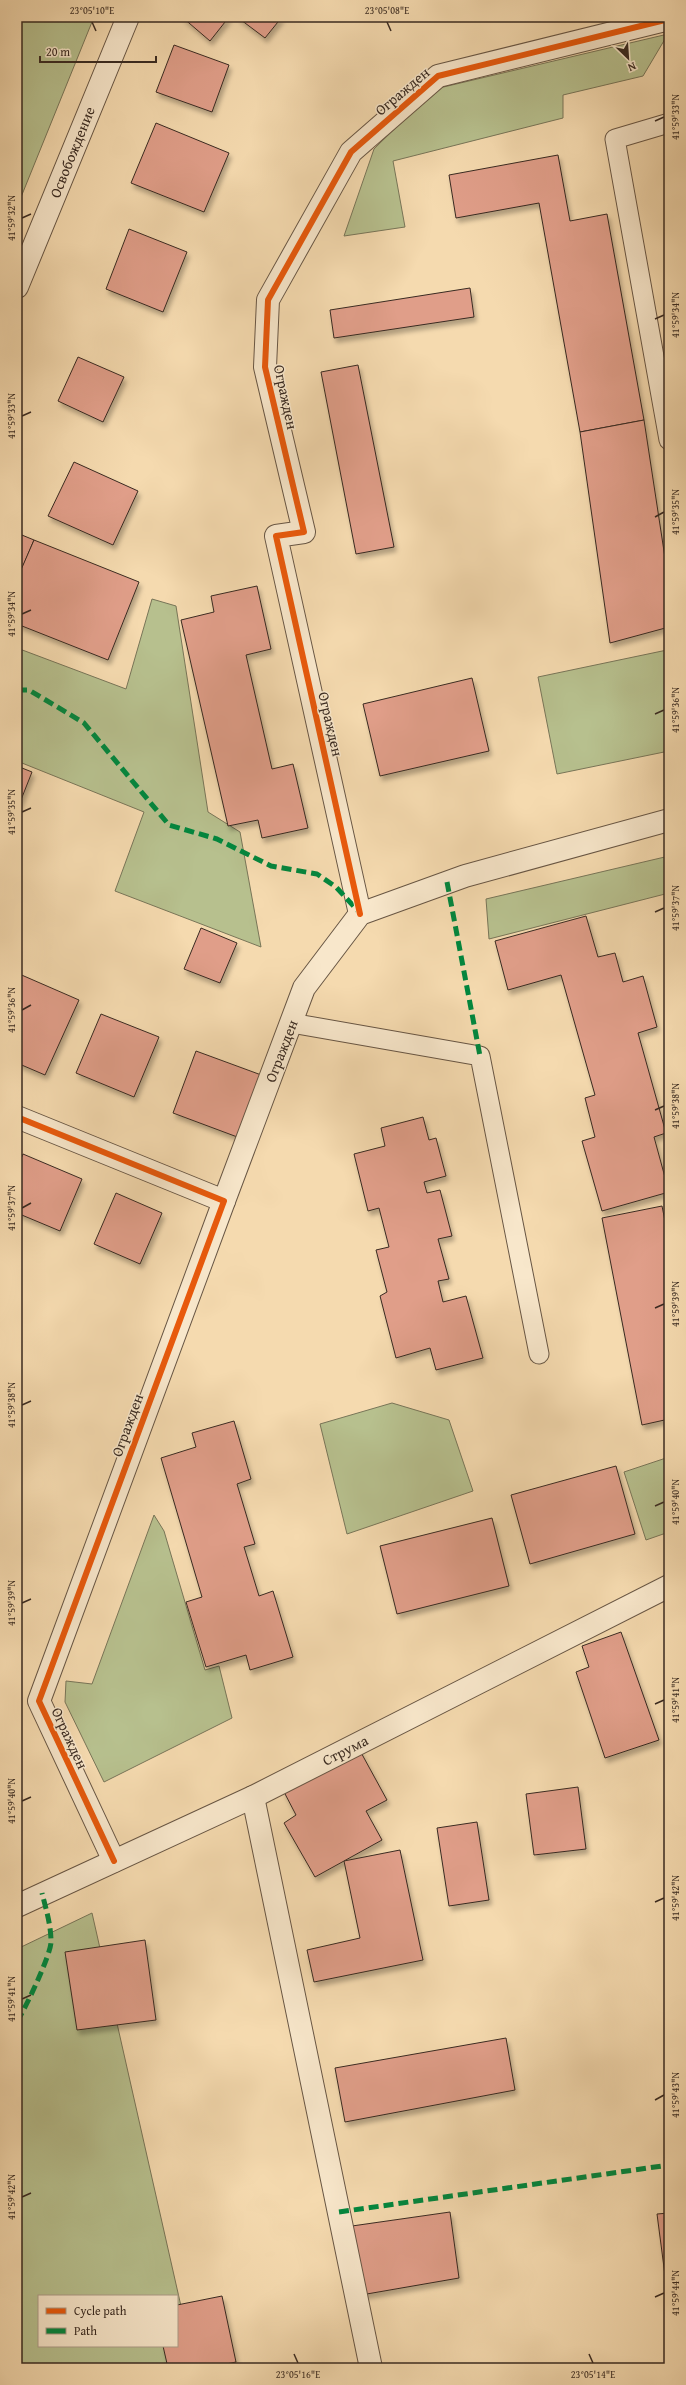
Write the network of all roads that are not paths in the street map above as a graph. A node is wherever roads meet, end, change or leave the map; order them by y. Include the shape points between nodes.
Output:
1 (128, 17) edge
2 (669, 19) edge
3 (669, 123) edge
4 (17, 287) edge
5 (669, 440) edge
6 (669, 820) edge
7 (360, 914) junction
8 (291, 1023) junction
9 (17, 1117) edge
10 (224, 1201) junction
11 (539, 1354) dead end
12 (669, 1586) edge
13 (252, 1797) junction
14 (114, 1861) junction
15 (17, 1906) edge
16 (371, 2368) edge

1 - 4 street, Освобождение
2 - 7 street, Огражден via 438,76 351,152 268,300 265,367 304,532 276,536
3 - 5 lane via 615,139
6 - 7 street via 465,876
7 - 8 street, Огражден via 304,988
8 - 10 street, Огражден
8 - 11 lane via 480,1056
9 - 10 street
10 - 14 street, Огражден via 38,1701
12 - 13 street, Струма
13 - 14 street, Струма
13 - 16 street
14 - 15 street, Струма

